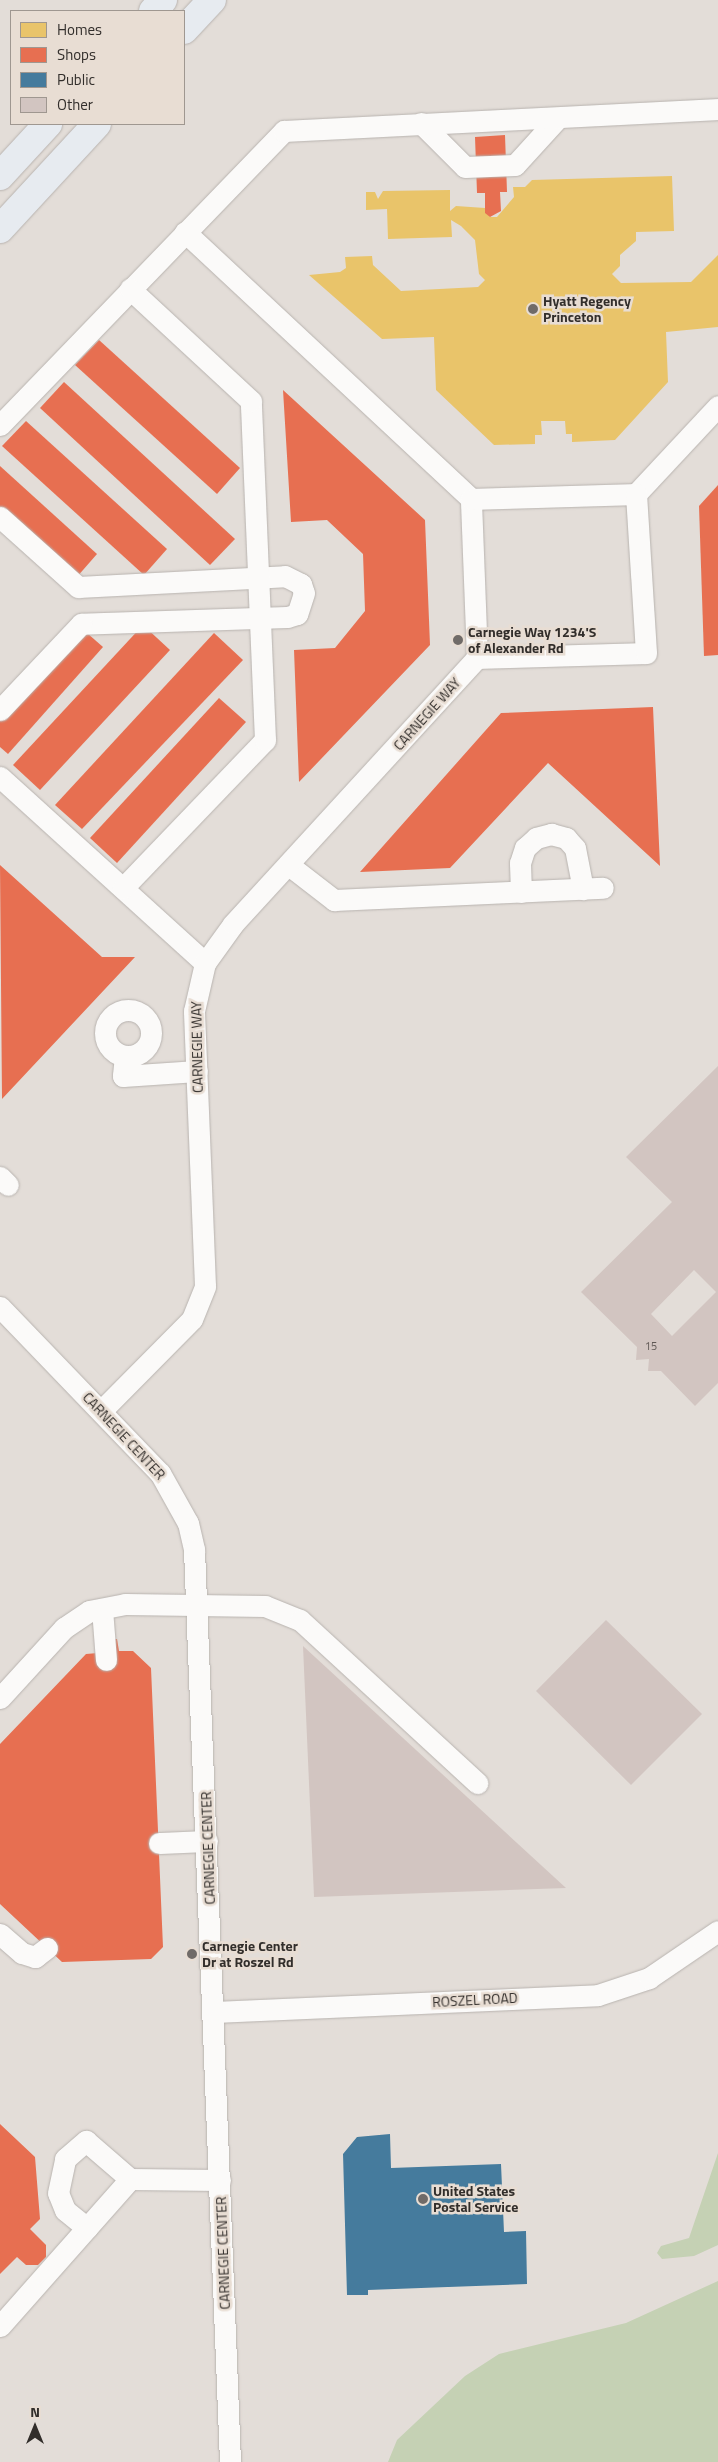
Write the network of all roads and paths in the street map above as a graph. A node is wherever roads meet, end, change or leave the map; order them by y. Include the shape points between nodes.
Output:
1 (163, 0) edge
2 (212, 0) edge
3 (154, 10) edge
4 (185, 29) edge
5 (718, 109) edge
6 (556, 120) junction
7 (421, 124) junction
8 (47, 125) edge
9 (97, 125) edge
10 (0, 176) edge
11 (0, 229) edge
12 (185, 232) junction
13 (130, 289) junction
14 (718, 406) edge
15 (0, 425) edge
16 (636, 494) junction
17 (471, 499) junction
18 (0, 517) edge
19 (259, 578) junction
20 (260, 619) junction
21 (477, 658) junction
22 (0, 710) edge
23 (0, 777) edge
24 (290, 866) junction
25 (122, 888) junction
26 (521, 892) junction
27 (206, 963) junction
28 (125, 1056) dead end
29 (197, 1071) junction
30 (0, 1307) edge
31 (101, 1411) junction
32 (198, 1605) junction
33 (102, 1609) junction
34 (106, 1660) dead end
35 (0, 1698) edge
36 (477, 1783) dead end
37 (207, 1841) junction
38 (158, 1843) dead end
39 (718, 1931) edge
40 (0, 1934) edge
41 (47, 1948) dead end
42 (214, 2012) junction
43 (130, 2179) junction
44 (220, 2180) junction
45 (86, 2228) junction
46 (0, 2326) edge
47 (230, 2462) edge

1 - 3 highway
2 - 4 highway
5 - 6 street
6 - 7 street
6 - 7 street via 515,165 465,167
7 - 12 street via 284,131
8 - 10 highway
9 - 11 highway
12 - 13 street
12 - 17 street
13 - 15 street
13 - 19 street via 252,401
14 - 16 street
16 - 17 street
16 - 21 street via 646,653
17 - 21 street
18 - 19 street via 78,587
19 - 20 street
19 - 20 street via 293,578 304,593 297,614
20 - 22 street via 81,624
20 - 25 street via 265,740
21 - 24 street, CARNEGIE WAY
23 - 25 street
24 - 26 street via 334,900
24 - 27 street, CARNEGIE WAY via 233,924
25 - 27 street
26 - 26 street via 593,888 575,848 566,838 551,834 536,838 525,848 520,863
27 - 29 street, CARNEGIE WAY via 194,1011
28 - 29 street via 122,1076
29 - 31 street, CARNEGIE WAY via 206,1273 201,1302 192,1319
30 - 31 street, CARNEGIE CENTER
31 - 32 street, CARNEGIE CENTER via 160,1473 176,1497 194,1550
32 - 33 street via 125,1604
32 - 36 street via 265,1606 300,1620
32 - 37 street, CARNEGIE CENTER
33 - 34 street
33 - 35 street via 89,1611 64,1628
37 - 38 street
37 - 42 street, CARNEGIE CENTER
39 - 42 street, ROSZEL ROAD via 649,1978 598,1995
40 - 41 street via 22,1953 35,1957
42 - 44 street, CARNEGIE CENTER
43 - 44 street
43 - 45 street
43 - 45 street via 86,2141 65,2160 58,2193 65,2210
44 - 47 street, CARNEGIE CENTER
45 - 46 street

